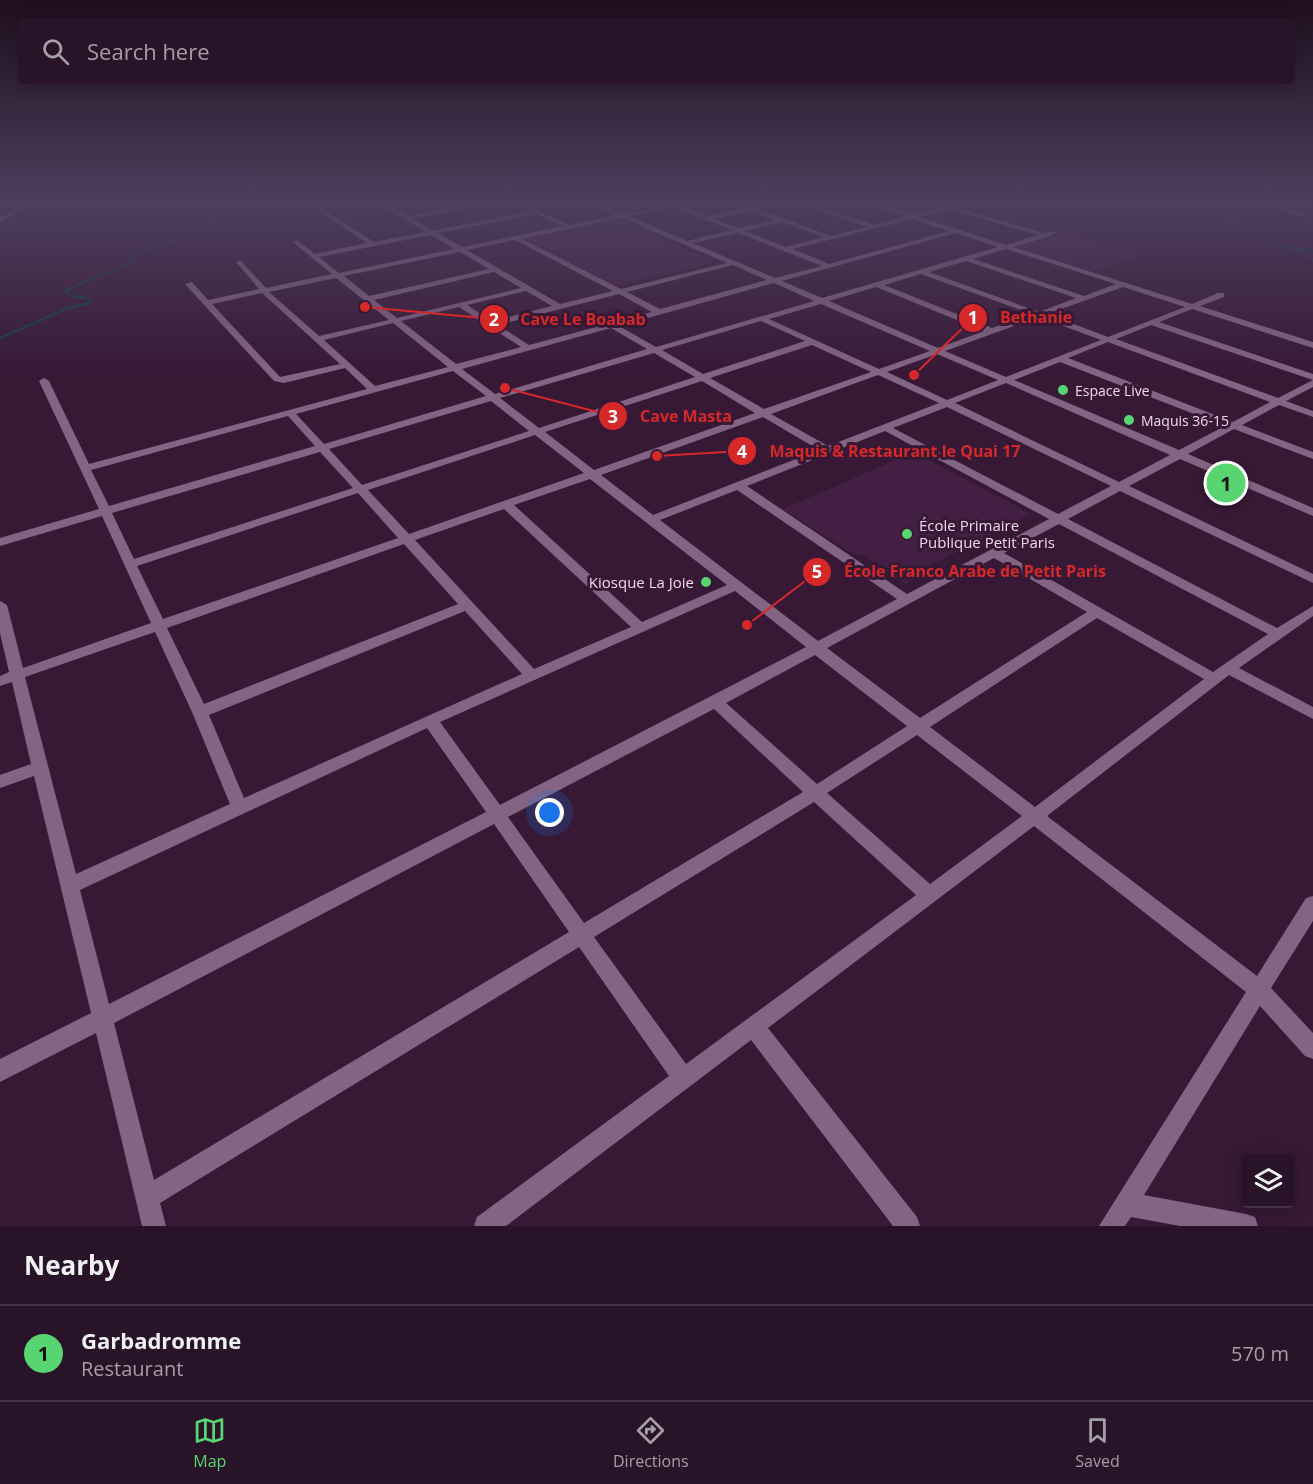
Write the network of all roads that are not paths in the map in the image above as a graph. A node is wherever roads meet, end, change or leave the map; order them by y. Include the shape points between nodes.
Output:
1 (316, 258) edge
2 (419, 258) edge
3 (473, 258) edge
4 (555, 258) edge
5 (723, 258) edge
6 (809, 258) edge
7 (857, 258) edge
8 (1043, 258) edge
9 (967, 259) joint
10 (240, 262) dead end
11 (734, 263) junction
12 (829, 266) junction
13 (494, 270) junction
14 (923, 272) junction
15 (338, 275) junction
16 (776, 281) junction
17 (189, 284) dead end
18 (1124, 284) junction
19 (877, 285) junction
20 (526, 289) junction
21 (264, 291) junction
22 (619, 291) junction
23 (1221, 295) dead end
24 (368, 299) junction
25 (1086, 299) junction
26 (823, 301) junction
27 (205, 303) junction
28 (460, 305) junction
29 (1193, 306) junction
30 (559, 307) junction
31 (658, 312) junction
32 (1040, 315) junction
33 (763, 319) junction
34 (394, 321) junction
35 (1152, 323) junction
36 (491, 324) junction
37 (612, 325) junction
38 (994, 332) junction
39 (318, 339) junction
40 (1110, 339) junction
41 (812, 342) junction
42 (1313, 345) edge
43 (528, 348) junction
44 (655, 350) junction
45 (938, 351) junction
46 (1059, 358) junction
47 (347, 365) junction
48 (455, 368) junction
49 (878, 372) junction
50 (1313, 377) edge
51 (702, 378) junction
52 (1007, 380) junction
53 (44, 381) dead end
54 (1313, 383) edge
55 (374, 390) junction
56 (494, 398) junction
57 (1278, 401) junction
58 (947, 403) junction
59 (290, 413) junction
60 (764, 414) junction
61 (1313, 414) edge
62 (1230, 425) junction
63 (884, 427) junction
64 (538, 431) junction
65 (321, 447) junction
66 (827, 450) junction
67 (1179, 454) junction
68 (1313, 456) edge
69 (86, 468) junction
70 (593, 474) junction
71 (739, 486) junction
72 (1118, 486) junction
73 (359, 488) junction
74 (507, 505) junction
75 (106, 511) junction
76 (1313, 512) edge
77 (1057, 518) junction
78 (651, 520) junction
79 (406, 539) junction
80 (0, 542) edge
81 (994, 553) junction
82 (130, 564) junction
83 (1313, 579) edge
84 (736, 586) junction
85 (905, 599) junction
86 (467, 605) junction
87 (1313, 610) edge
88 (1097, 612) junction
89 (1, 618) edge
90 (159, 627) junction
91 (640, 628) junction
92 (1278, 634) junction
93 (816, 647) junction
94 (1222, 674) junction
95 (532, 675) junction
96 (8, 679) edge
97 (715, 702) junction
98 (200, 712) junction
99 (1313, 714) edge
100 (430, 720) junction
101 (920, 727) junction
102 (40, 767) junction
103 (0, 782) edge
104 (815, 793) junction
105 (240, 808) junction
106 (497, 814) junction
107 (1035, 816) junction
108 (69, 885) junction
109 (929, 895) junction
110 (1312, 906) edge
111 (581, 935) junction
112 (1259, 990) junction
113 (103, 1019) junction
114 (754, 1027) junction
115 (1313, 1048) edge
116 (0, 1071) edge
117 (682, 1077) junction
118 (147, 1198) junction
119 (1126, 1204) junction
120 (154, 1226) edge
121 (486, 1226) edge
122 (908, 1226) edge
123 (1111, 1226) edge
124 (1246, 1226) edge

1 - 15 street
2 - 15 street
3 - 13 street
4 - 22 street
5 - 11 street
6 - 12 street
7 - 12 street
8 - 18 street
9 - 14 street
9 - 25 street
10 - 21 street
11 - 16 street
11 - 22 street
12 - 16 street
13 - 20 street
13 - 24 street
14 - 19 street
14 - 32 street
15 - 21 street
15 - 24 street
16 - 26 street
16 - 31 street
17 - 27 street
18 - 25 street
18 - 29 street
19 - 26 street
19 - 38 street
20 - 28 street
20 - 30 street
21 - 27 street
21 - 39 street
22 - 30 street
22 - 31 street
23 - 29 street
24 - 34 street
25 - 32 street
26 - 33 street
26 - 45 street
27 - 47 street via 280,380
28 - 34 street
28 - 36 street
29 - 35 street
29 - 42 street
30 - 36 street
31 - 37 street
32 - 38 street
32 - 40 street
33 - 41 street
33 - 44 street
34 - 39 street
34 - 48 street
35 - 40 street
35 - 50 street
36 - 43 street
37 - 43 street
37 - 44 street
38 - 45 street
39 - 47 street
40 - 46 street
40 - 57 street
41 - 49 street
41 - 51 street
43 - 48 street
44 - 51 street
44 - 56 street
45 - 49 street
45 - 52 street
46 - 52 street
46 - 62 street
47 - 55 street
48 - 55 street
48 - 56 street
49 - 58 street
49 - 60 street
51 - 60 street
51 - 64 street
52 - 58 street
52 - 67 street
53 - 69 street
54 - 57 street
55 - 59 street
56 - 64 street
56 - 65 street
57 - 61 street
57 - 62 street
58 - 63 street
58 - 72 street
59 - 65 street
59 - 69 street
60 - 66 street
60 - 70 street
62 - 67 street
62 - 68 street
63 - 66 street
63 - 77 street
64 - 70 street
64 - 73 street
65 - 73 street
65 - 75 street
66 - 71 street
67 - 72 street
67 - 76 street
69 - 75 street
70 - 74 street
70 - 78 street
71 - 78 street
71 - 85 street
72 - 77 street
72 - 83 street
73 - 79 street
73 - 82 street
74 - 79 street
74 - 91 street
75 - 80 street
75 - 82 street
77 - 81 street
77 - 92 street
78 - 84 street
79 - 86 street
79 - 90 street
81 - 85 street
81 - 88 street
82 - 90 street
84 - 91 street
84 - 93 street
85 - 93 street
86 - 95 street
86 - 98 street
87 - 92 street
88 - 94 street
88 - 101 street
89 - 96 street
90 - 96 street
90 - 98 street
91 - 95 street
92 - 94 street
93 - 97 street
93 - 101 street
94 - 99 street
94 - 107 street
95 - 100 street
96 - 102 street
97 - 104 street
97 - 106 street
98 - 105 street
100 - 105 street
100 - 106 street
101 - 104 street
101 - 107 street
102 - 103 street
102 - 108 street
104 - 109 street
104 - 111 street
105 - 108 street
106 - 111 street
106 - 113 street
107 - 109 street
107 - 112 street
108 - 113 street
109 - 114 street
110 - 112 street
111 - 117 street
111 - 118 street
112 - 115 street
112 - 119 street
113 - 116 street
113 - 118 street
114 - 117 street
114 - 122 street
117 - 121 street
118 - 120 street
119 - 123 street
119 - 124 street

